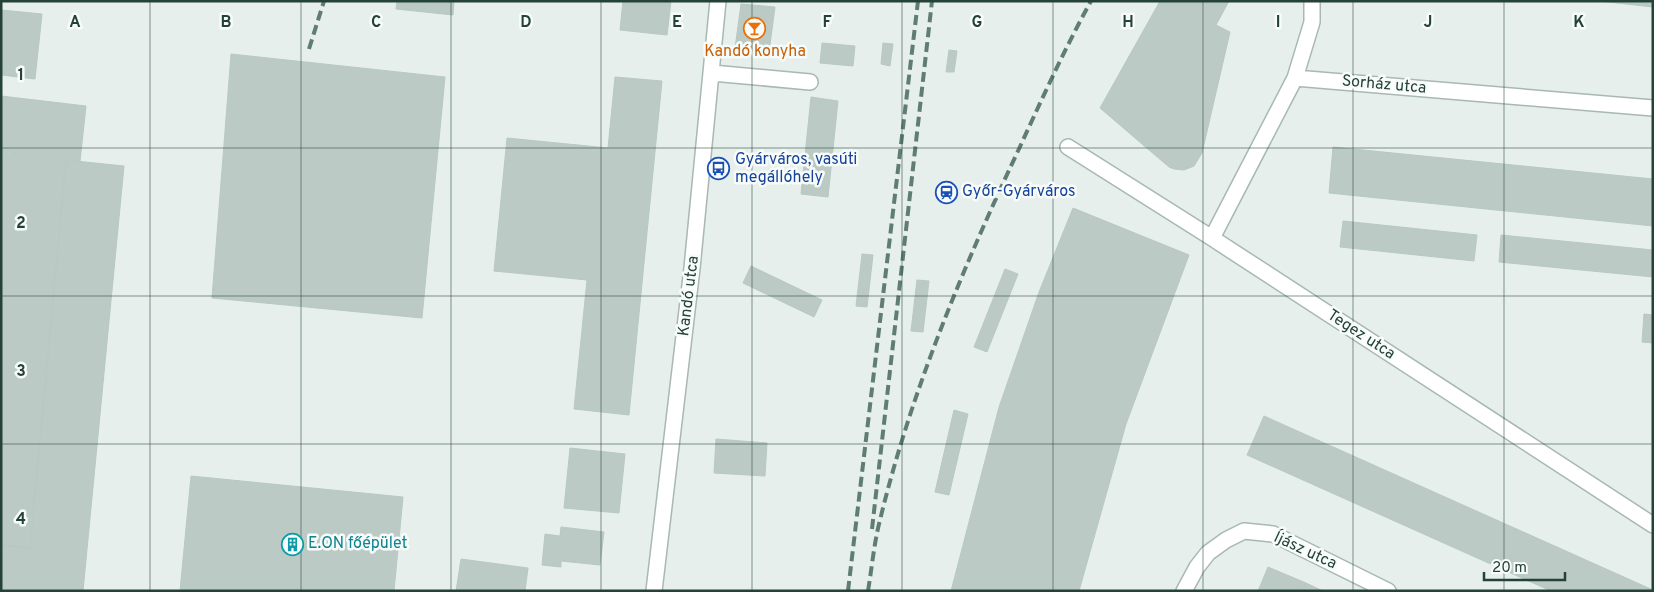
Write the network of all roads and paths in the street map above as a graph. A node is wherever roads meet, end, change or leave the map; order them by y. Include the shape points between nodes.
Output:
1 (718, 1) edge
2 (1312, 1) edge
3 (712, 73) junction
4 (1295, 78) junction
5 (810, 82) dead end
6 (1653, 108) edge
7 (1068, 147) dead end
8 (1212, 238) junction
9 (1653, 525) edge
10 (654, 591) edge
11 (1184, 591) edge
12 (1388, 591) edge

1 - 3 street, Kandó utca
2 - 4 street via 1312,22
3 - 5 street
3 - 10 street, Kandó utca
4 - 6 street, Sorház utca
4 - 8 street
7 - 8 street, Tegez utca
8 - 9 street, Tegez utca
11 - 12 street, Íjász utca via 1208,553 1244,531 1273,534

